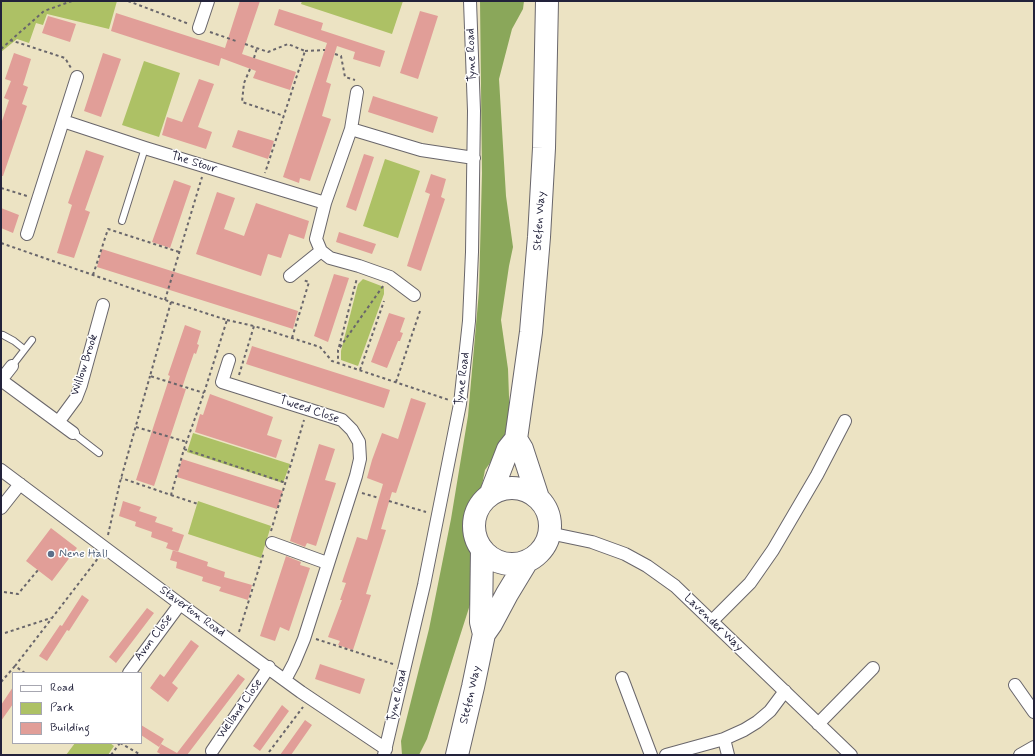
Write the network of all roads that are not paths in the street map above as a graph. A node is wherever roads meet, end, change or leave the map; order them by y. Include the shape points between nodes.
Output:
1 (208, 1) edge
2 (470, 1) edge
3 (547, 1) edge
4 (199, 28) road end
5 (77, 77) road end
6 (357, 92) road end
7 (63, 121) junction
8 (351, 129) junction
9 (144, 148) junction
10 (474, 158) junction
11 (325, 203) junction
12 (122, 220) dead end
13 (27, 234) dead end
14 (321, 251) junction
15 (290, 276) road end
16 (414, 295) dead end
17 (103, 305) dead end
18 (3, 335) dead end
19 (32, 340) dead end
20 (24, 349) junction
21 (229, 360) dead end
22 (12, 366) joint
23 (1, 380) edge
24 (59, 421) junction
25 (845, 421) dead end
26 (73, 433) joint
27 (516, 439) junction
28 (98, 452) dead end
29 (1, 470) edge
30 (20, 484) junction
31 (492, 493) junction
32 (538, 498) junction
33 (1, 508) edge
34 (549, 533) junction
35 (270, 542) road end
36 (482, 549) junction
37 (527, 561) junction
38 (327, 563) junction
39 (180, 604) junction
40 (712, 621) junction
41 (484, 634) junction
42 (269, 668) junction
43 (873, 668) dead end
44 (130, 672) edge
45 (622, 678) dead end
46 (285, 680) junction
47 (1015, 685) dead end
48 (784, 691) junction
49 (1034, 712) edge
50 (818, 724) junction
51 (724, 739) junction
52 (1034, 747) edge
53 (212, 751) dead end
54 (385, 752) edge
55 (457, 755) edge
56 (651, 755) edge
57 (666, 755) edge
58 (728, 755) edge
59 (851, 755) edge
60 (1020, 755) edge

1 - 4 street
2 - 10 street, Tyne Road
3 - 27 highway, Stefen Way via 545,134 539,237 531,332
5 - 7 street
6 - 8 street
7 - 9 street, The Stour
7 - 13 street
8 - 10 street via 421,150
8 - 11 street
9 - 11 street, The Stour
9 - 12 lane
10 - 54 street, Tyne Road via 469,321 460,404 439,516
11 - 14 street via 316,239
14 - 15 street
14 - 16 street via 330,258 390,277
17 - 24 street, Willow Brook via 81,385 76,398
18 - 20 lane
19 - 20 lane
20 - 22 lane
21 - 38 street, Tweed Close via 222,382 342,420 359,442 360,459 352,490
22 - 23 street
23 - 24 street
24 - 26 street
25 - 40 street via 773,550 750,583
26 - 28 lane
27 - 31 highway, Stefen Way via 508,449
27 - 32 highway via 522,449
29 - 30 street, Staverton Road
30 - 33 street
30 - 39 street, Staverton Road
31 - 32 highway via 503,488 516,488 528,491
31 - 36 highway via 482,502 476,513 476,538
32 - 34 highway via 546,508 550,520
34 - 37 highway via 538,554
34 - 40 street, Lavender Way via 592,542 625,554 675,586
35 - 38 street
36 - 37 highway via 491,558 503,563
36 - 41 highway, Stefen Way via 481,622
37 - 41 highway, Stefen Way
38 - 46 street, Tweed Close via 305,636
39 - 42 street, Staverton Road
39 - 44 street, Avon Close
40 - 48 street, Lavender Way
41 - 55 highway, Stefen Way via 474,688
42 - 46 street, Staverton Road
42 - 53 street, Welland Close
43 - 50 street
45 - 56 street
46 - 54 street, Staverton Road
47 - 49 street
48 - 50 street, Lavender Way
48 - 51 street via 770,711 757,722
50 - 59 street, Lavender Way
51 - 57 street
51 - 58 street
52 - 60 street

